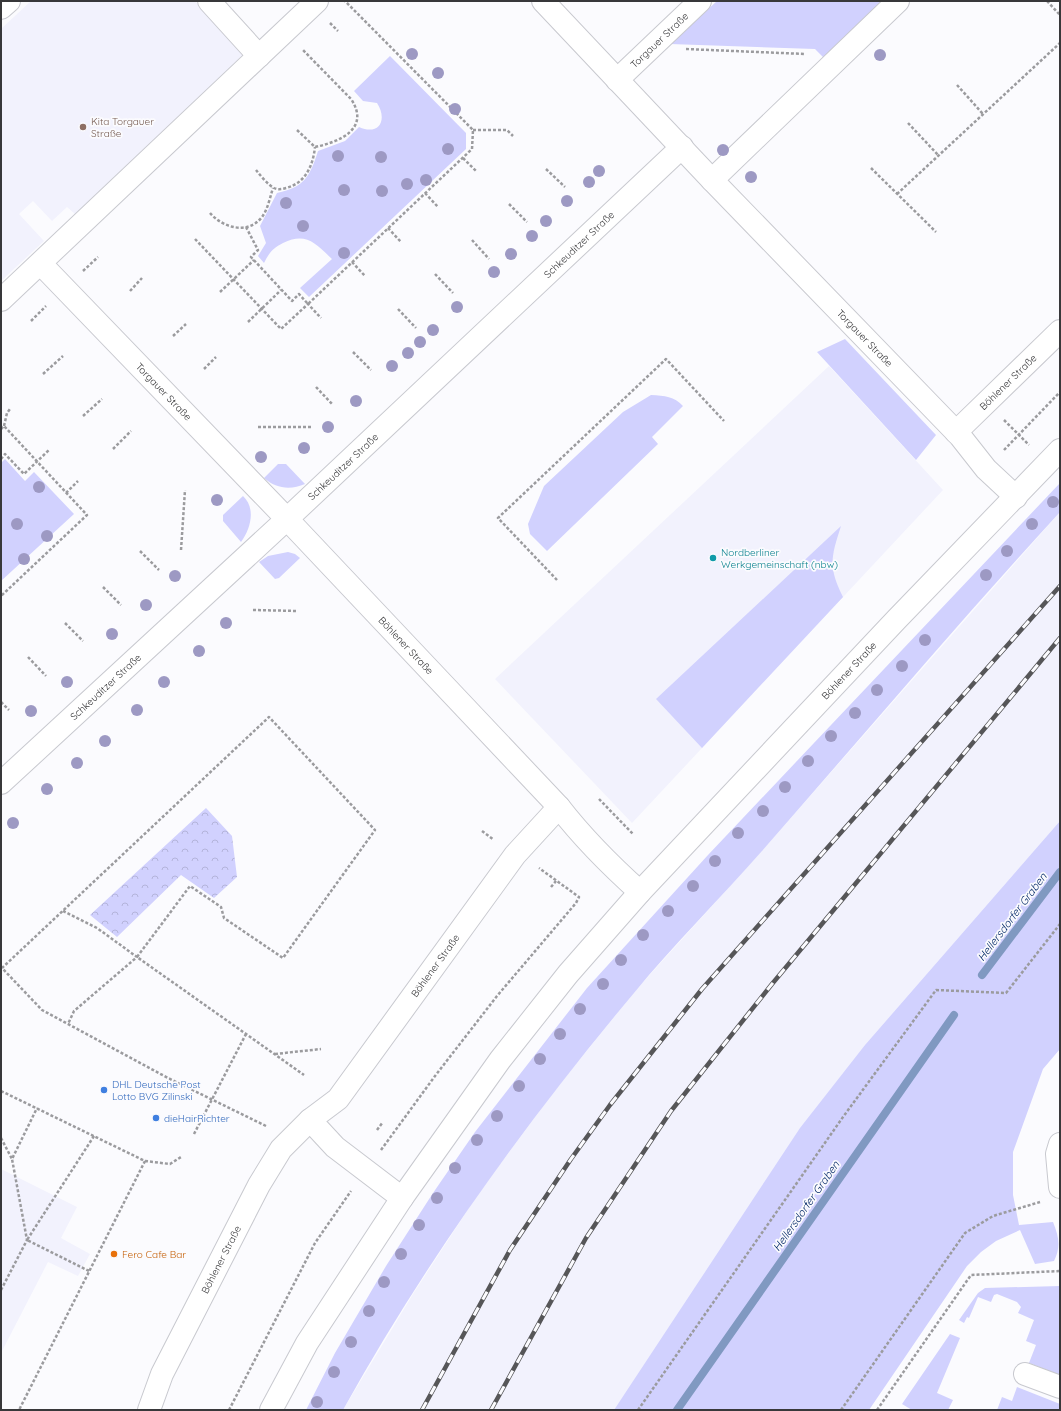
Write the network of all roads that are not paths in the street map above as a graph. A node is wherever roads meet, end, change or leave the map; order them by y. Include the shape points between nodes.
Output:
1 (9, 1) edge
2 (209, 1) edge
3 (317, 1) edge
4 (543, 1) edge
5 (700, 1) edge
6 (898, 1) edge
7 (1, 8) edge
8 (259, 56) junction
9 (617, 80) junction
10 (682, 147) junction
11 (712, 180) junction
12 (41, 264) junction
13 (1, 300) edge
14 (1060, 331) edge
15 (956, 432) junction
16 (1054, 457) edge
17 (1016, 497) junction
18 (287, 519) junction
19 (1, 783) edge
20 (558, 807) junction
21 (640, 892) junction
22 (310, 1120) junction
23 (1060, 1144) edge
24 (1053, 1194) edge
25 (402, 1198) junction
26 (1025, 1374) dead end
27 (1060, 1387) edge
28 (149, 1410) edge
29 (270, 1410) edge

1 - 7 street
2 - 8 street
3 - 8 street
4 - 9 street, Torgauer Straße
5 - 9 street, Torgauer Straße
6 - 11 street
8 - 12 street
9 - 10 street, Torgauer Straße
10 - 11 street, Torgauer Straße
10 - 18 street, Schkeuditzer Straße
11 - 15 street, Torgauer Straße
12 - 13 street
12 - 18 street, Torgauer Straße
14 - 15 street, Böhlener Straße
15 - 17 street, Torgauer Straße via 986,469
16 - 17 street, Böhlener Straße
17 - 21 street, Böhlener Straße via 896,620
18 - 19 street, Schkeuditzer Straße
18 - 20 street, Böhlener Straße
20 - 21 street, Böhlener Straße via 605,860
20 - 22 street, Böhlener Straße via 518,852 338,1099
21 - 25 street, Böhlener Straße via 568,974 500,1060
22 - 25 street via 335,1147
22 - 28 street, Böhlener Straße via 281,1149 259,1185 162,1374
23 - 24 street
25 - 29 street, Böhlener Straße via 307,1343
26 - 27 street

